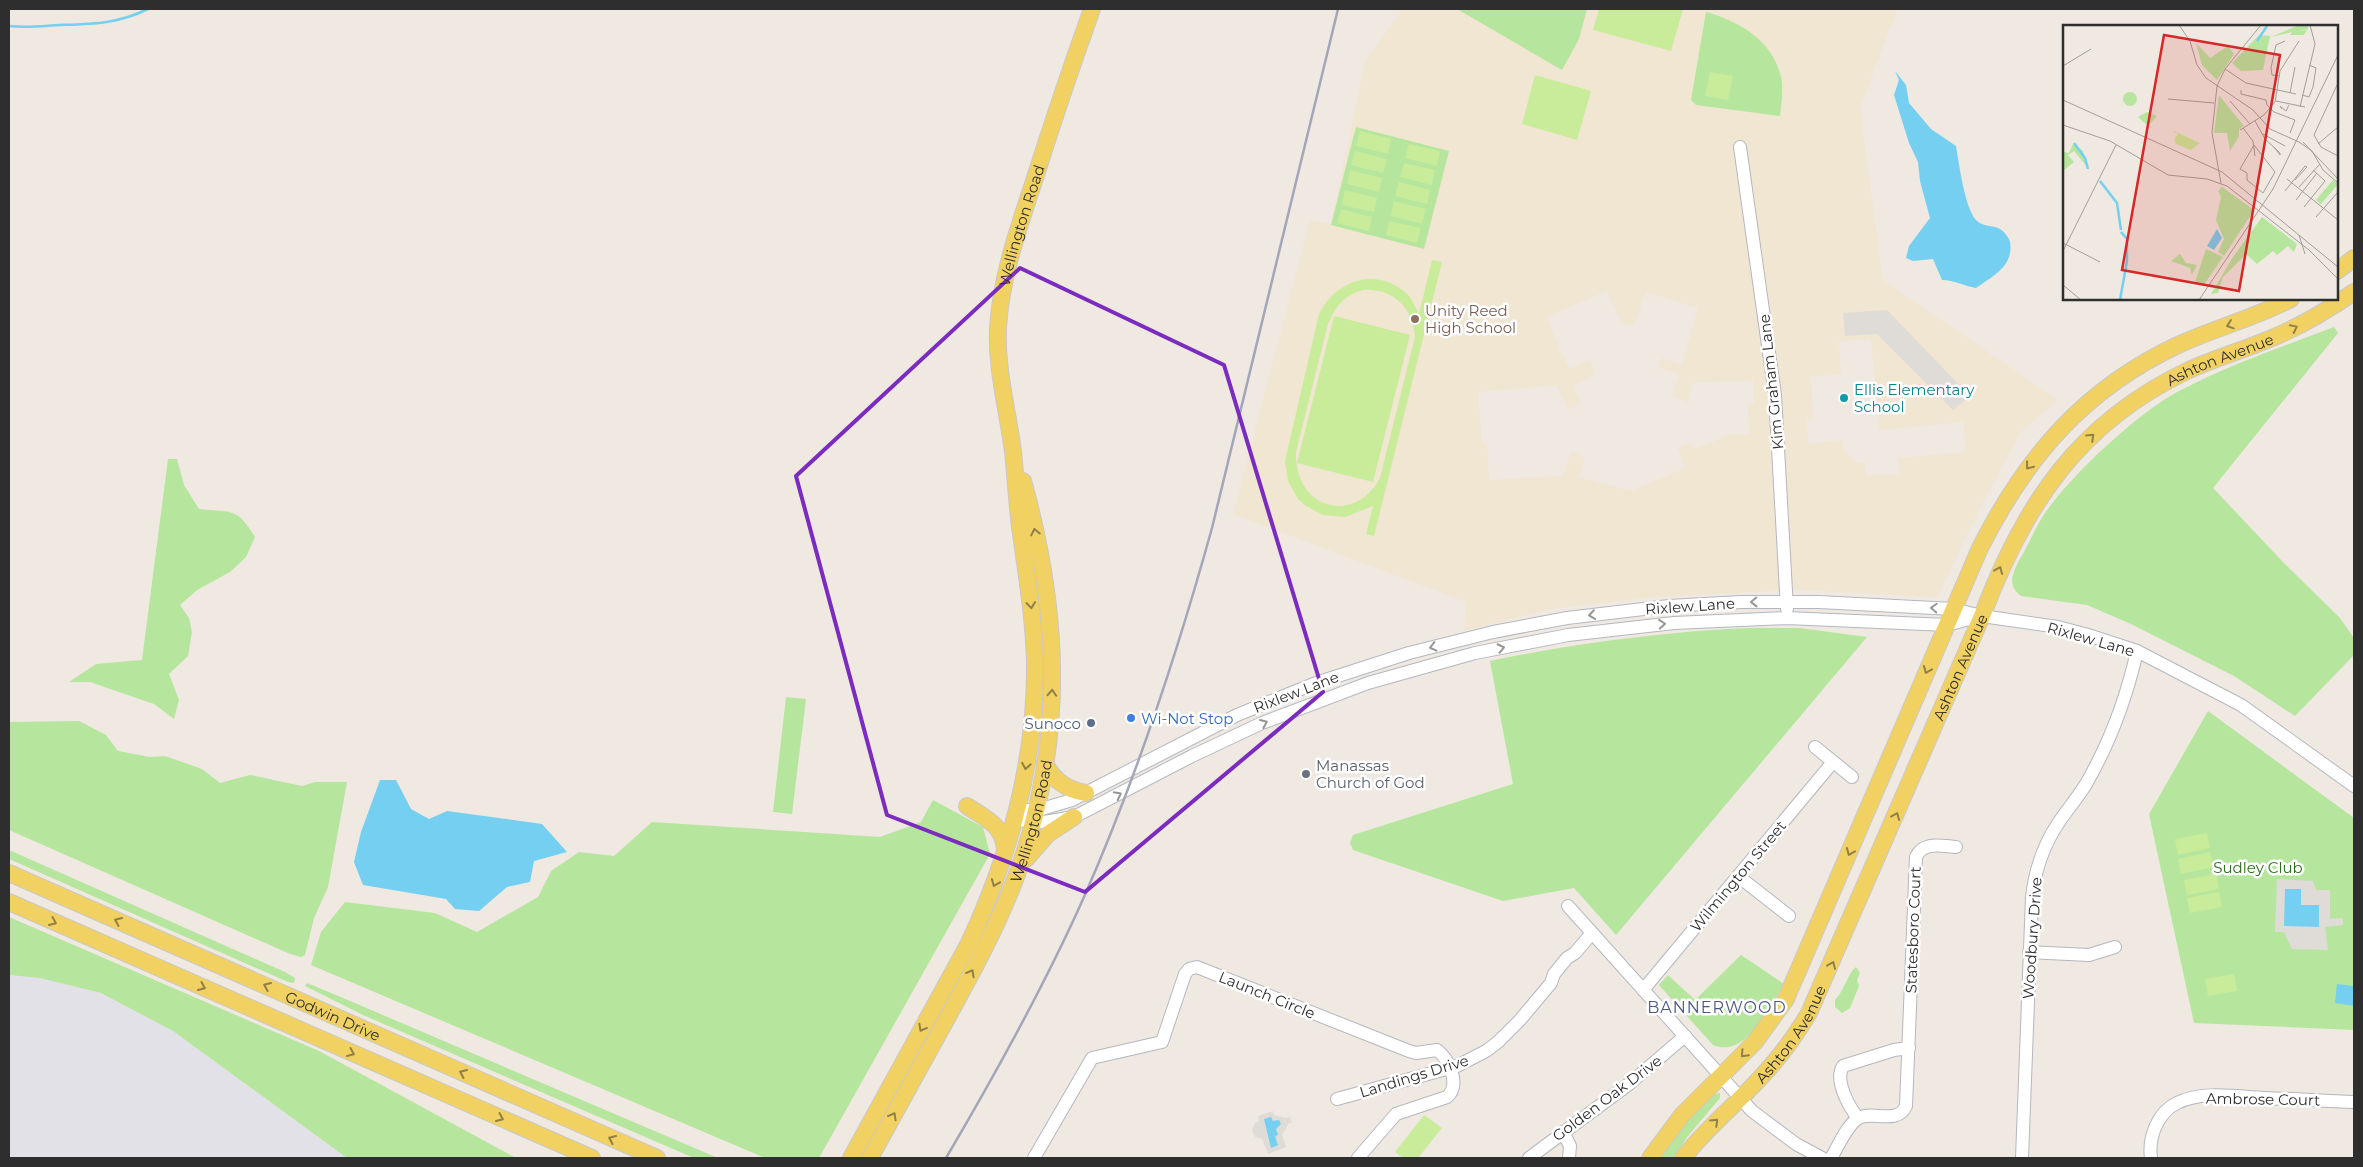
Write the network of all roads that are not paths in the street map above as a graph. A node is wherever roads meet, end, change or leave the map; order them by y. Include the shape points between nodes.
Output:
1 (1092, 9) edge
2 (1740, 147) dead end
3 (2354, 258) edge
4 (2338, 270) edge
5 (2354, 292) edge
6 (2289, 300) edge
7 (1013, 452) junction
8 (1787, 602) junction
9 (1953, 609) junction
10 (1982, 616) junction
11 (1787, 618) junction
12 (1946, 625) junction
13 (2136, 651) junction
14 (1815, 747) dead end
15 (1833, 762) junction
16 (1045, 763) junction
17 (1852, 777) dead end
18 (2354, 786) edge
19 (1086, 793) junction
20 (967, 806) dead end
21 (1017, 814) junction
22 (1034, 816) junction
23 (1074, 816) junction
24 (1956, 847) dead end
25 (1005, 854) junction
26 (9, 873) edge
27 (1738, 876) junction
28 (1015, 879) junction
29 (9, 902) edge
30 (1568, 906) dead end
31 (1789, 916) dead end
32 (1592, 933) junction
33 (2115, 947) dead end
34 (2029, 952) junction
35 (1643, 990) junction
36 (1685, 1036) junction
37 (1909, 1048) junction
38 (1450, 1068) junction
39 (1721, 1077) junction
40 (1740, 1098) junction
41 (1337, 1099) dead end
42 (2354, 1102) edge
43 (1858, 1118) junction
44 (1563, 1132) junction
45 (592, 1158) edge
46 (657, 1158) edge
47 (851, 1158) edge
48 (870, 1158) edge
49 (1034, 1158) edge
50 (1358, 1158) edge
51 (1529, 1158) edge
52 (1569, 1158) edge
53 (1650, 1158) edge
54 (1683, 1158) edge
55 (1822, 1158) edge
56 (1831, 1158) edge
57 (2022, 1158) edge
58 (2152, 1158) edge

1 - 7 main road, Wellington Road via 1011,252 1001,300 998,354
2 - 8 street, Kim Graham Lane via 1775,395
3 - 4 main road
10 -> 5 main road, Ashton Avenue via 1999,571 2026,518 2058,473 2096,432 2165,382 2295,328
6 -> 9 main road, Ashton Avenue via 2180,344 2147,361 2076,414 2012,488
16 -> 7 main road, Wellington Road via 1052,687 1048,600 1030,508
7 -> 21 main road, Wellington Road via 1035,663 1029,748
9 -> 8 street, Rixlew Lane
8 - 11 street, Kim Graham Lane
8 -> 19 street, Rixlew Lane via 1668,606 1605,613 1493,632 1409,652 1316,683 1237,715
9 - 10 street, Rixlew Lane
9 - 12 main road, Ashton Avenue
10 - 12 street, Rixlew Lane
10 - 13 street, Rixlew Lane via 2058,626
40 -> 10 main road, Ashton Avenue via 1783,1052 1821,990
11 - 12 street, Rixlew Lane
23 -> 11 street, Rixlew Lane via 1239,733 1368,683 1426,666 1518,644 1613,629
12 -> 39 main road, Ashton Avenue via 1797,977 1756,1042
13 - 18 street, Rixlew Lane via 2241,705
13 - 34 street, Woodbury Drive via 2122,700 2098,761 2050,837 2040,859 2032,897
14 - 15 street
15 - 17 street
15 - 27 street, Wilmington Street
16 - 19 main road via 1062,784
16 - 22 main road, Wellington Road
19 - 22 street, Rixlew Lane
20 - 25 main road via 998,826 1005,842
21 - 22 street, Rixlew Lane
21 - 25 main road, Wellington Road
22 - 23 street, Rixlew Lane
22 - 28 main road, Wellington Road
23 - 28 main road via 1036,846
24 - 37 street, Statesboro Court via 1927,846 1916,857
25 -> 47 main road, Wellington Road via 969,943
46 -> 26 main road, Godwin Drive
27 - 31 street
27 - 35 street, Wilmington Street
48 -> 28 main road, Wellington Road via 986,946
29 -> 45 main road, Godwin Drive
30 - 32 street
32 - 35 street
32 - 38 street, Landings Drive via 1576,953 1574,964 1561,978 1551,983 1498,1042 1472,1059
33 - 34 street via 2089,955
34 - 57 street, Woodbury Drive
35 - 36 street
36 - 39 street
36 - 44 street, Golden Oak Drive via 1616,1094
37 - 43 street, Statesboro Court via 1904,1110 1894,1116
37 - 43 street via 1843,1066 1840,1076 1849,1104
38 - 41 street, Landings Drive
38 - 49 street, Launch Circle via 1437,1050 1409,1052 1197,967 1185,974 1162,1042 1092,1058
38 - 50 street via 1451,1094 1396,1114
39 - 40 street
39 - 53 main road, Ashton Avenue via 1682,1115
54 -> 40 main road, Ashton Avenue
40 - 55 street via 1773,1128
42 - 58 street, Ambrose Court via 2222,1096 2185,1100 2170,1107 2156,1124 2151,1144
43 - 56 street
44 - 51 street, Golden Oak Drive
44 - 52 street via 1570,1146

